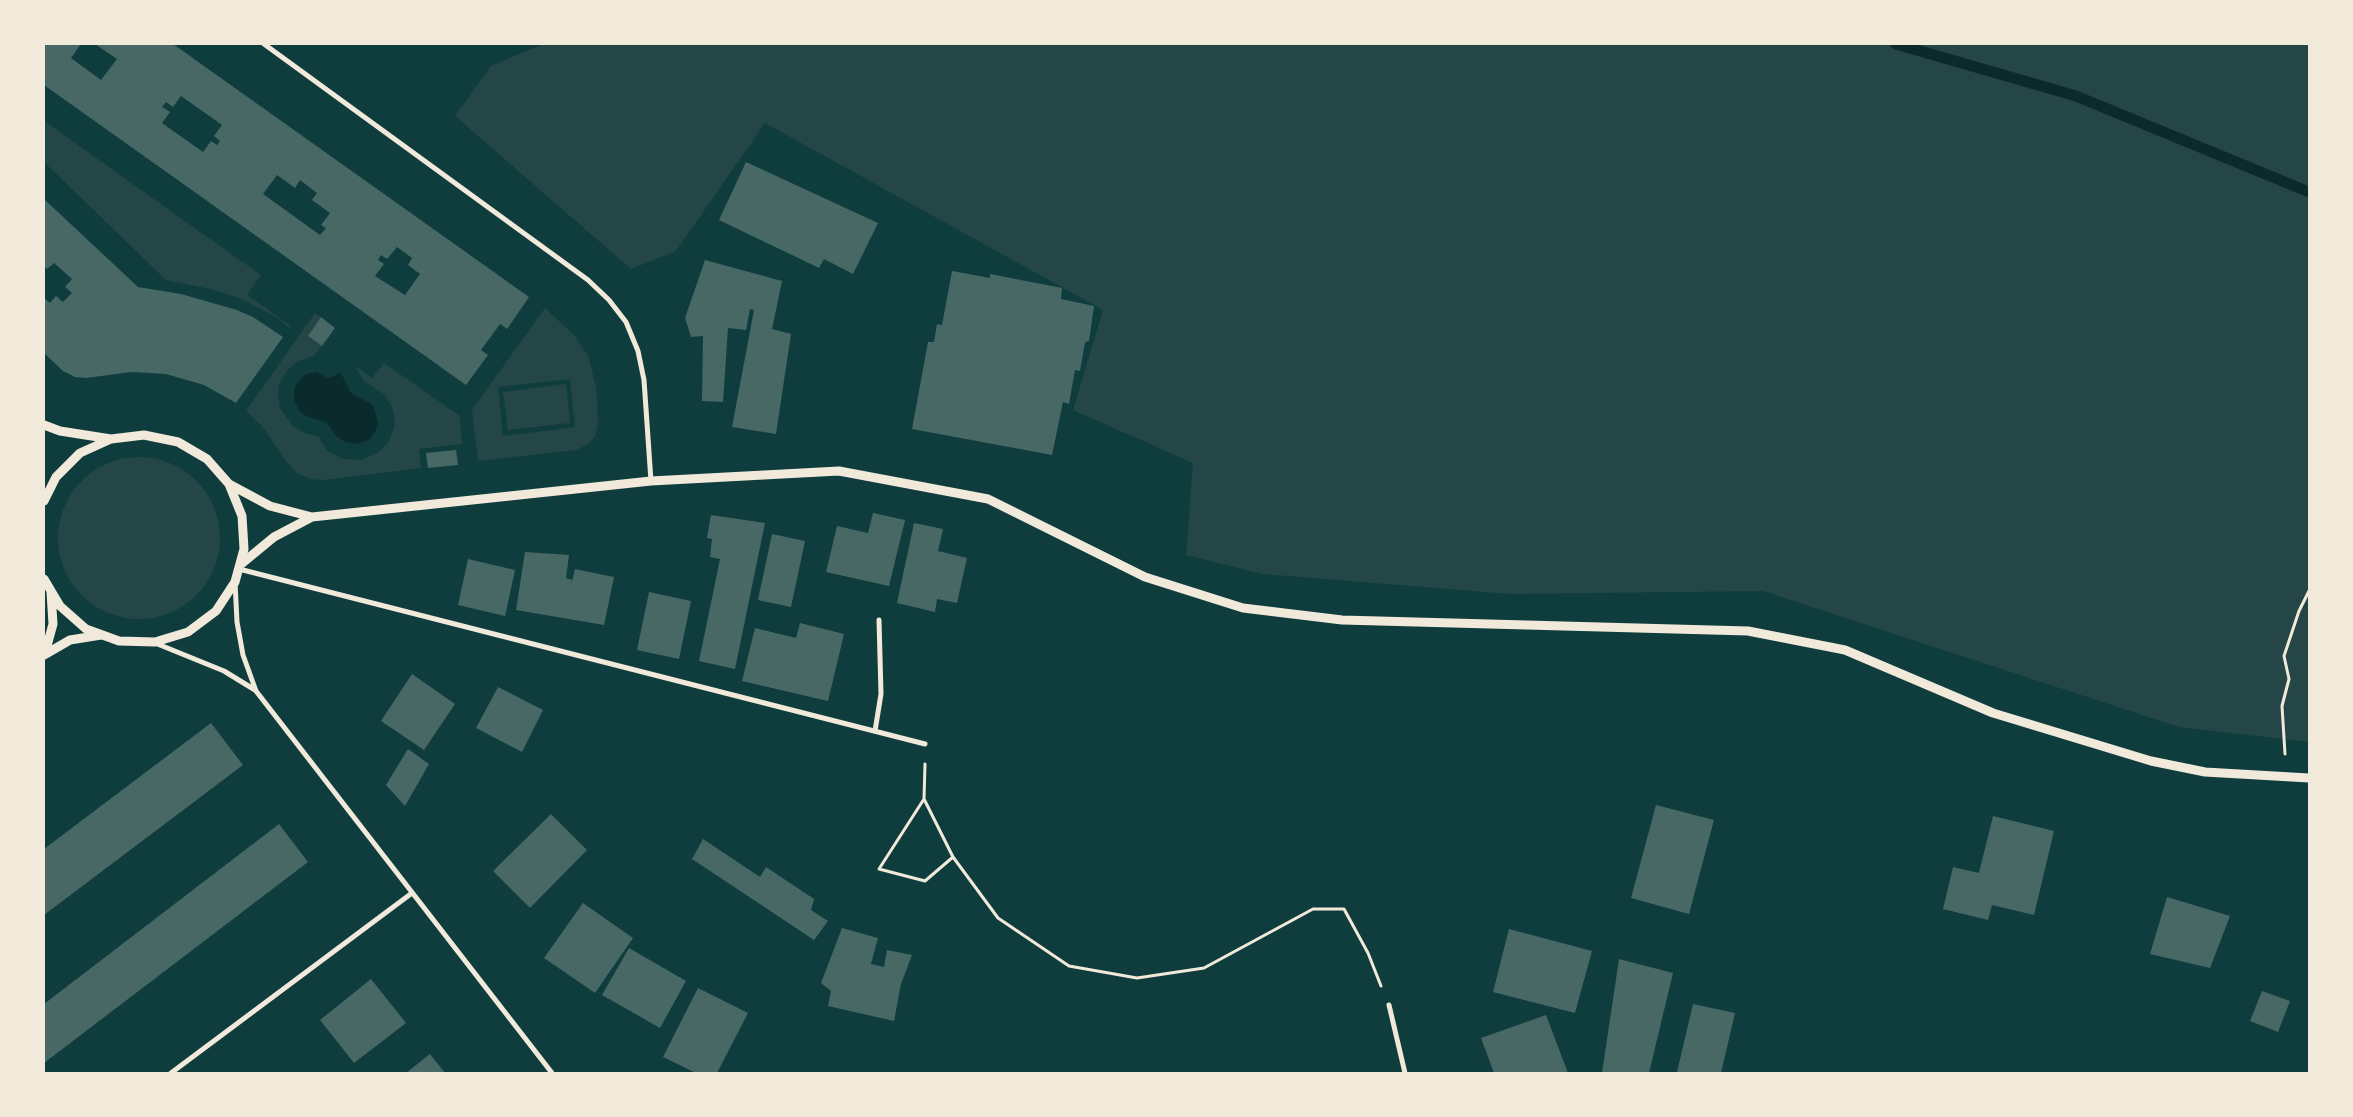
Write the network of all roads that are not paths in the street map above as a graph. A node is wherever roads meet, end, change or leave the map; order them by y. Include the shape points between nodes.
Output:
1 (264, 44) edge
2 (44, 426) edge
3 (111, 439) junction
4 (650, 481) junction
5 (229, 484) junction
6 (44, 501) edge
7 (312, 518) junction
8 (239, 567) junction
9 (44, 579) edge
10 (236, 582) junction
11 (51, 591) junction
12 (879, 620) dead end
13 (103, 635) junction
14 (155, 642) junction
15 (44, 654) edge
16 (256, 691) junction
17 (875, 731) junction
18 (925, 744) road end
19 (2309, 778) edge
20 (412, 893) junction
21 (1389, 1005) road end
22 (171, 1073) edge
23 (552, 1073) edge
24 (1405, 1073) edge

1 - 4 street via 588,280 609,300 626,322 638,351 644,380
2 - 3 street
3 - 5 street via 144,435 178,442 207,459
3 - 6 street via 80,453 56,477
4 - 7 street
4 - 19 street via 839,471 988,499 1145,577 1243,608 1342,620 1748,631 1845,650 1992,713 2151,761 2205,772
5 - 7 street via 270,506
5 - 8 street via 242,516 244,549
7 - 8 street via 274,537
8 - 10 street
8 - 17 street
9 - 11 street
10 - 14 street via 216,611 188,632
10 - 16 street via 237,622
11 - 13 street via 60,606 86,629
11 - 15 street via 53,624
12 - 17 street via 881,694
13 - 14 street via 120,641
13 - 15 street via 70,640
14 - 16 street via 224,671
16 - 20 street
17 - 18 street
20 - 22 street
20 - 23 street
21 - 24 street

